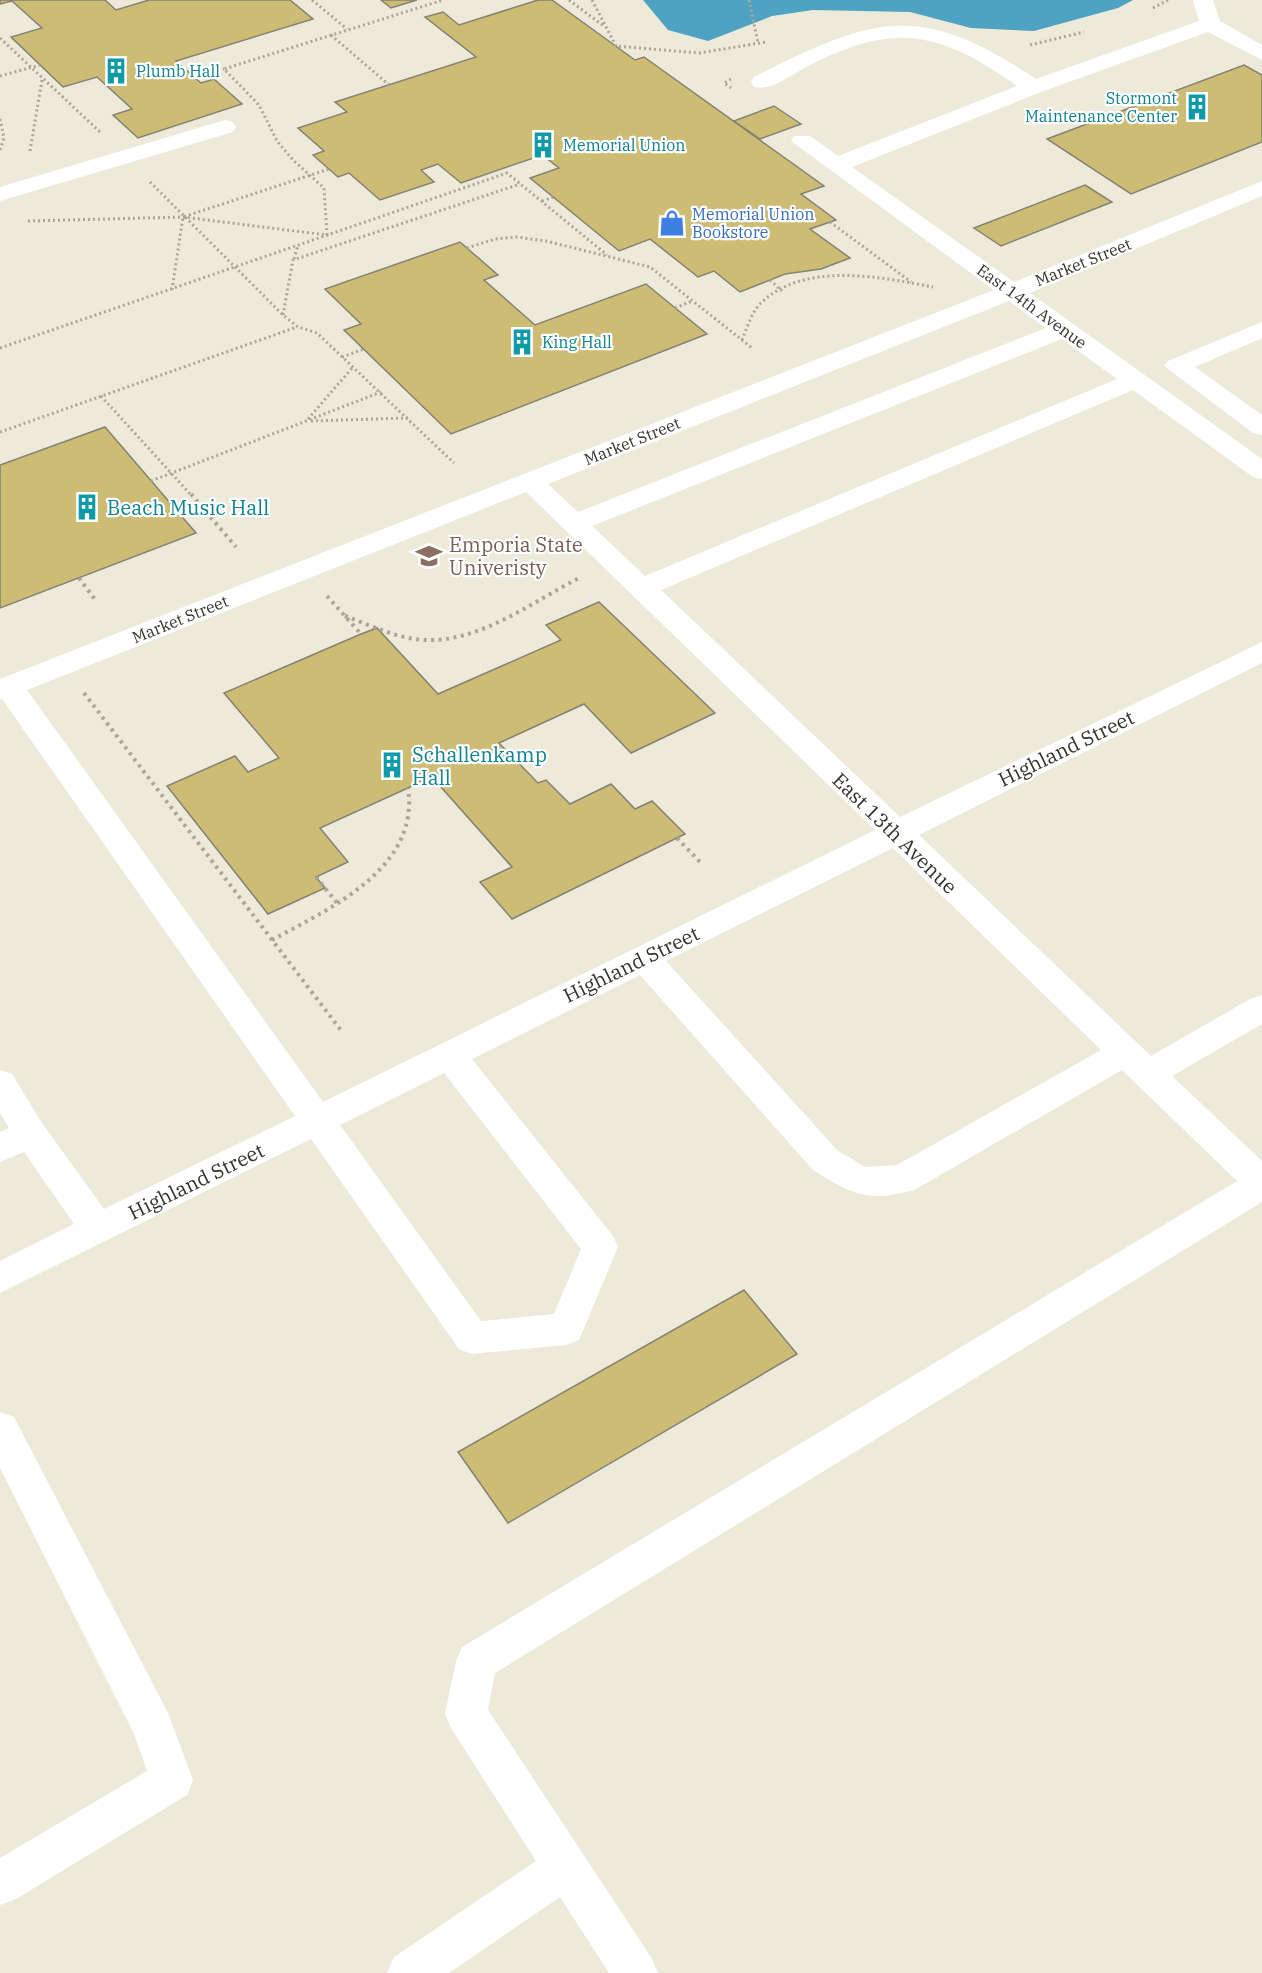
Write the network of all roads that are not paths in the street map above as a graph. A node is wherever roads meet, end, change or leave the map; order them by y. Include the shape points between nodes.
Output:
1 (1203, 0) edge
2 (1210, 24) junction
3 (1262, 54) edge
4 (762, 81) dead end
5 (1033, 87) junction
6 (225, 127) dead end
7 (802, 141) dead end
8 (836, 165) junction
9 (1262, 188) edge
10 (0, 194) edge
11 (1013, 291) junction
12 (1262, 328) edge
13 (1065, 329) junction
14 (1136, 380) junction
15 (1262, 427) edge
16 (1262, 471) edge
17 (530, 482) junction
18 (574, 523) junction
19 (641, 588) junction
20 (1262, 651) edge
21 (4, 689) edge
22 (895, 833) junction
23 (644, 958) junction
24 (1262, 1008) edge
25 (449, 1055) junction
26 (1135, 1064) junction
27 (0, 1083) edge
28 (316, 1121) junction
29 (15, 1140) edge
30 (1262, 1183) edge
31 (98, 1229) junction
32 (0, 1278) edge
33 (0, 1429) edge
34 (566, 1867) junction
35 (0, 1883) edge
36 (410, 1973) edge
37 (635, 1973) edge

1 - 2 street
2 - 3 street
2 - 5 street
4 - 5 street via 868,34 918,31 972,47
5 - 8 street
6 - 10 street
7 - 8 street, East 14th Avenue
8 - 11 street, East 14th Avenue
9 - 11 street, Market Street
11 - 13 street, East 14th Avenue
11 - 17 street, Market Street
12 - 15 street via 1177,366
13 - 14 street, East 14th Avenue
13 - 18 street
14 - 16 street, East 14th Avenue
14 - 19 street
17 - 18 street, East 13th Avenue
17 - 21 street, Market Street
18 - 19 street, East 13th Avenue
19 - 22 street, East 13th Avenue
20 - 22 street, Highland Street
21 - 28 street
22 - 23 street, Highland Street
22 - 26 street, East 13th Avenue
23 - 25 street, Highland Street
23 - 26 street via 825,1160 860,1182 903,1179
24 - 26 street
25 - 28 street, Highland Street
25 - 28 street via 600,1247 566,1329 472,1338
26 - 30 street, East 13th Avenue
27 - 29 street
28 - 31 street, Highland Street
29 - 31 street
30 - 34 street via 477,1661 466,1714
31 - 32 street, Highland Street
33 - 35 street via 153,1727 172,1780
34 - 36 street
34 - 37 street

